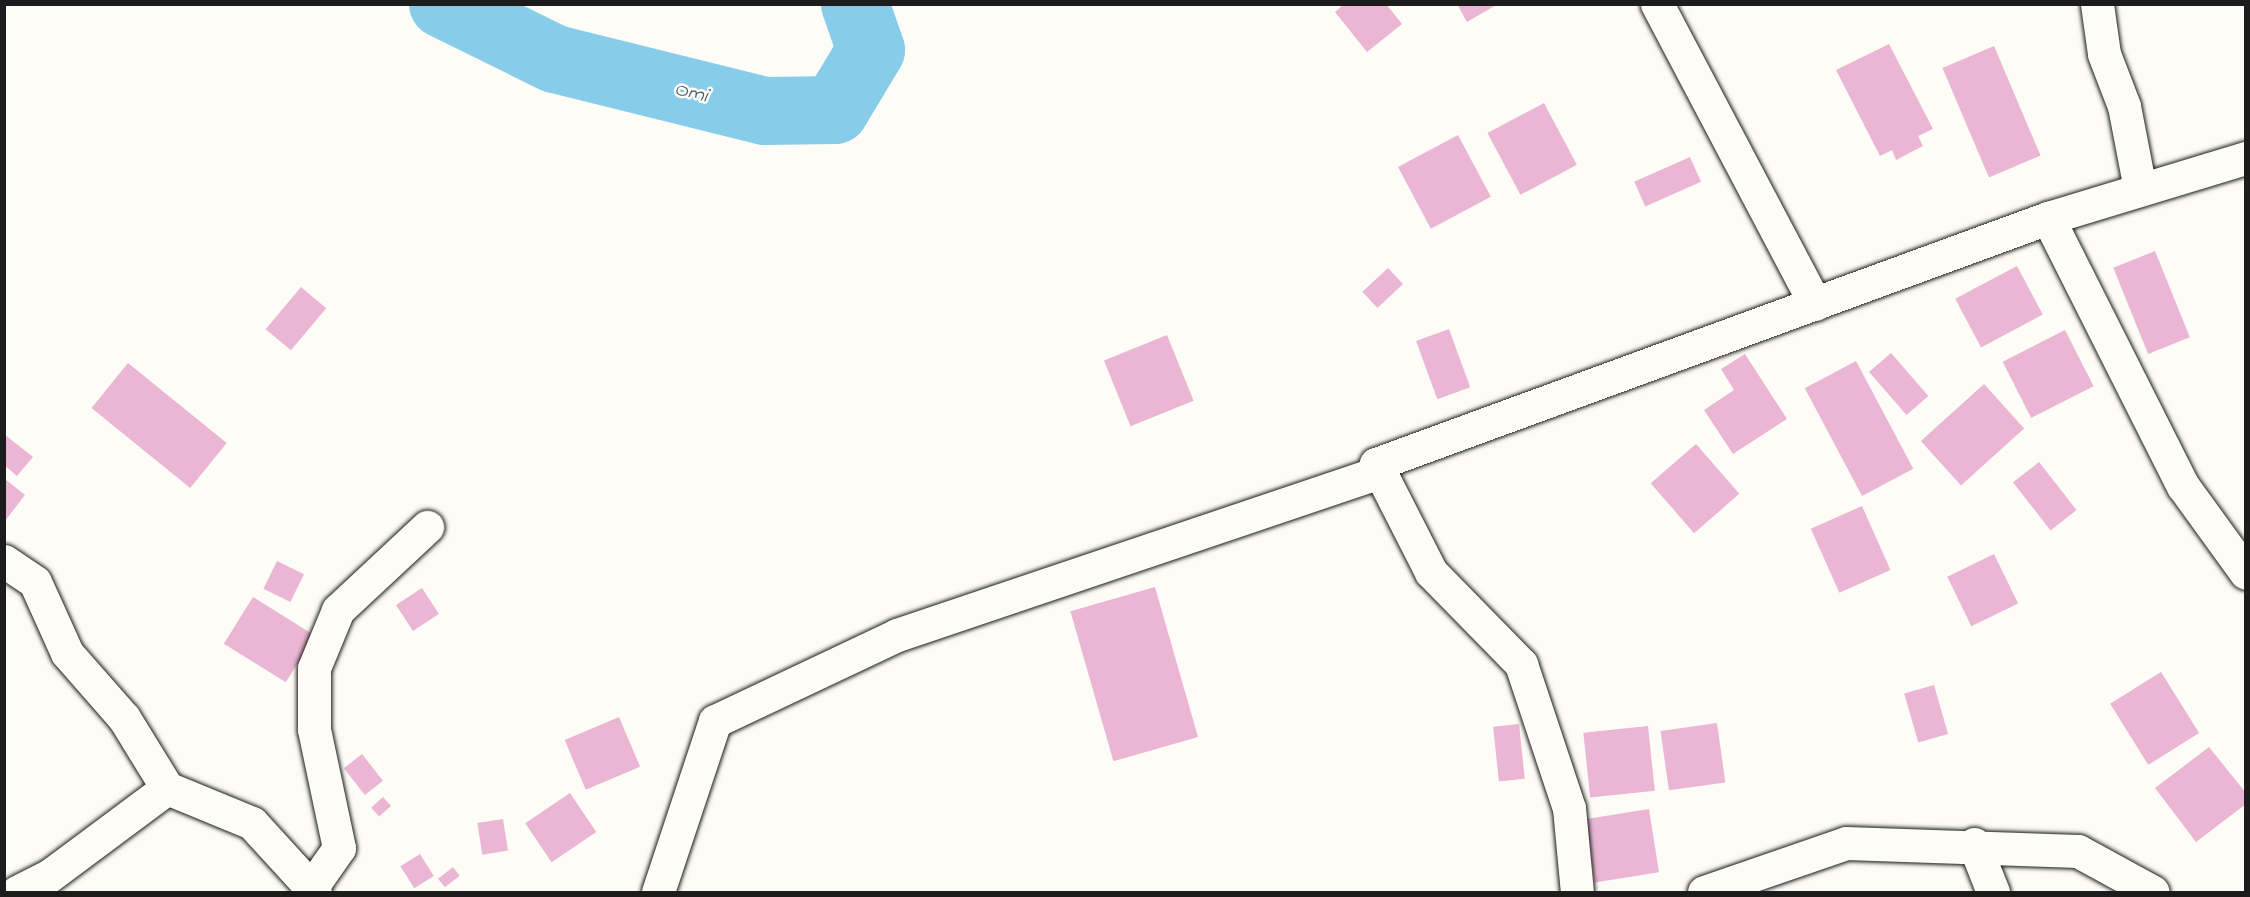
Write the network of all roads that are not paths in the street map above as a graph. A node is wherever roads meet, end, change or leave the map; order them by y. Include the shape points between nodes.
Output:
1 (1657, 4) edge
2 (2097, 4) edge
3 (2246, 158) edge
4 (2140, 189) junction
5 (2048, 218) junction
6 (1815, 304) junction
7 (1376, 464) junction
8 (427, 527) dead end
9 (4, 561) edge
10 (2246, 573) edge
11 (167, 788) junction
12 (1974, 844) junction
13 (313, 890) edge
14 (17, 892) edge
15 (658, 892) edge
16 (1576, 892) edge
17 (1704, 892) edge
18 (1993, 892) edge
19 (2152, 892) edge

1 - 6 street
2 - 4 street via 2104,54 2124,106
3 - 4 street
4 - 5 street
5 - 6 street
5 - 10 street via 2183,486
6 - 7 street
7 - 15 street via 1374,474 897,635 715,721
7 - 16 street via 1431,572 1521,664 1569,808
8 - 13 street via 338,610 314,668 314,729 339,848
9 - 11 street via 35,582 67,653 124,718
11 - 13 street via 252,823
11 - 14 street via 49,876
12 - 17 street via 1846,843
12 - 18 street
12 - 19 street via 2078,851

